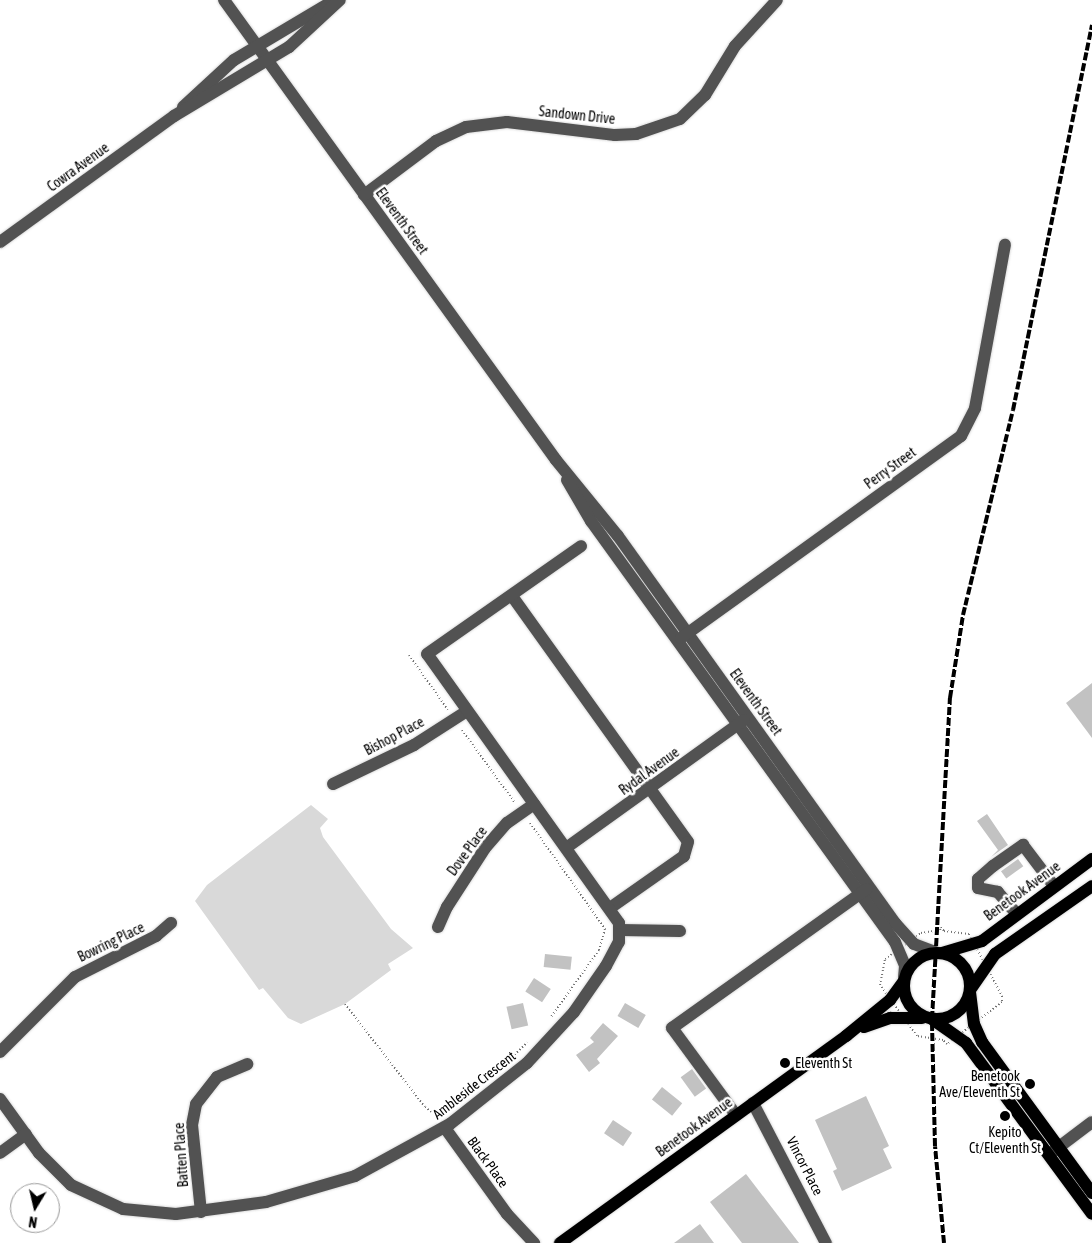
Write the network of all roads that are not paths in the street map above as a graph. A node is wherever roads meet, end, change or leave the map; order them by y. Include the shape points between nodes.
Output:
1 (224, 0) edge
2 (334, 0) edge
3 (340, 0) edge
4 (777, 0) edge
5 (257, 46) junction
6 (268, 61) junction
7 (174, 116) junction
8 (364, 195) junction
9 (0, 242) edge
10 (1005, 245) dead end
11 (581, 546) dead end
12 (512, 596) junction
13 (682, 636) junction
14 (467, 711) junction
15 (743, 721) junction
16 (333, 784) dead end
17 (650, 788) junction
18 (534, 804) junction
19 (566, 848) junction
20 (1091, 862) edge
21 (1054, 886) junction
22 (1092, 886) edge
23 (866, 890) junction
24 (610, 908) junction
25 (1016, 913) junction
26 (171, 922) dead end
27 (438, 927) dead end
28 (620, 930) junction
29 (680, 932) dead end
30 (938, 953) junction
31 (904, 980) junction
32 (970, 991) junction
33 (930, 1019) junction
34 (846, 1036) junction
35 (0, 1052) edge
36 (247, 1064) dead end
37 (0, 1099) edge
38 (753, 1104) junction
39 (736, 1115) junction
40 (1092, 1122) edge
41 (444, 1128) junction
42 (26, 1134) junction
43 (1054, 1151) junction
44 (0, 1152) edge
45 (1092, 1193) edge
46 (201, 1212) junction
47 (507, 1214) junction
48 (1092, 1214) edge
49 (523, 1243) edge
50 (534, 1243) edge
51 (560, 1243) edge
52 (826, 1243) edge

1 - 5 street, Eleventh Street
2 - 5 street, Cowra Avenue
3 - 6 street, Cowra Avenue via 289,47
4 - 8 street, Sandown Drive via 735,46 705,95 680,118 644,132 615,135 506,122 466,128 436,141
5 - 6 street, Eleventh Street
5 - 7 street, Cowra Avenue via 234,60
6 - 7 street, Cowra Avenue
6 - 8 street, Eleventh Street
7 - 9 street, Cowra Avenue
8 - 13 street, Eleventh Street via 556,460 591,521
10 - 13 street, Perry Street via 975,408 962,436
11 - 12 street
12 - 14 street via 427,654
12 - 17 street
13 - 15 street, Eleventh Street
14 - 16 street, Bishop Place via 405,750
14 - 18 street
15 - 17 street, Rydal Avenue
15 - 23 street, Eleventh Street
17 - 19 street, Rydal Avenue
17 - 24 street via 686,837 687,852
18 - 19 street
18 - 27 street, Dove Place via 485,848 447,906
19 - 24 street
20 - 21 main road, Benetook Avenue
21 - 25 main road, Benetook Avenue
21 - 25 street via 1023,845 976,882 980,890 1002,895
22 - 32 main road via 1021,934 986,964
23 - 30 street, Eleventh Street via 911,942
23 - 31 street, Eleventh Street via 899,950
23 - 39 street via 672,1028
24 - 28 street
25 - 30 main road, Benetook Avenue via 975,945
26 - 35 street, Bowring Place via 156,936 75,976
28 - 29 street
28 - 41 street, Ambleside Crescent via 616,949 606,966 555,1034 499,1089
30 - 31 main road via 917,960
30 - 32 main road via 963,966
31 - 33 main road via 907,1002
31 - 34 main road, Benetook Avenue via 890,1000
32 - 33 main road via 954,1015
32 - 43 main road via 974,1024 984,1046
33 - 34 main road, Benetook Avenue via 901,1016 876,1022
33 - 43 main road via 959,1035
34 - 38 main road, Benetook Avenue
36 - 46 street, Batten Place via 217,1077 196,1104 193,1136
37 - 42 street, Ambleside Crescent
38 - 39 main road, Benetook Avenue
38 - 52 street, Vincor Place
39 - 51 main road, Benetook Avenue
40 - 43 street
41 - 46 street, Ambleside Crescent via 378,1166 328,1186 266,1202
41 - 47 street, Black Place
42 - 44 street
42 - 46 street, Ambleside Crescent via 55,1170 89,1196 137,1212
43 - 45 main road
43 - 48 main road
47 - 49 street, Black Place
47 - 50 street, Black Place

